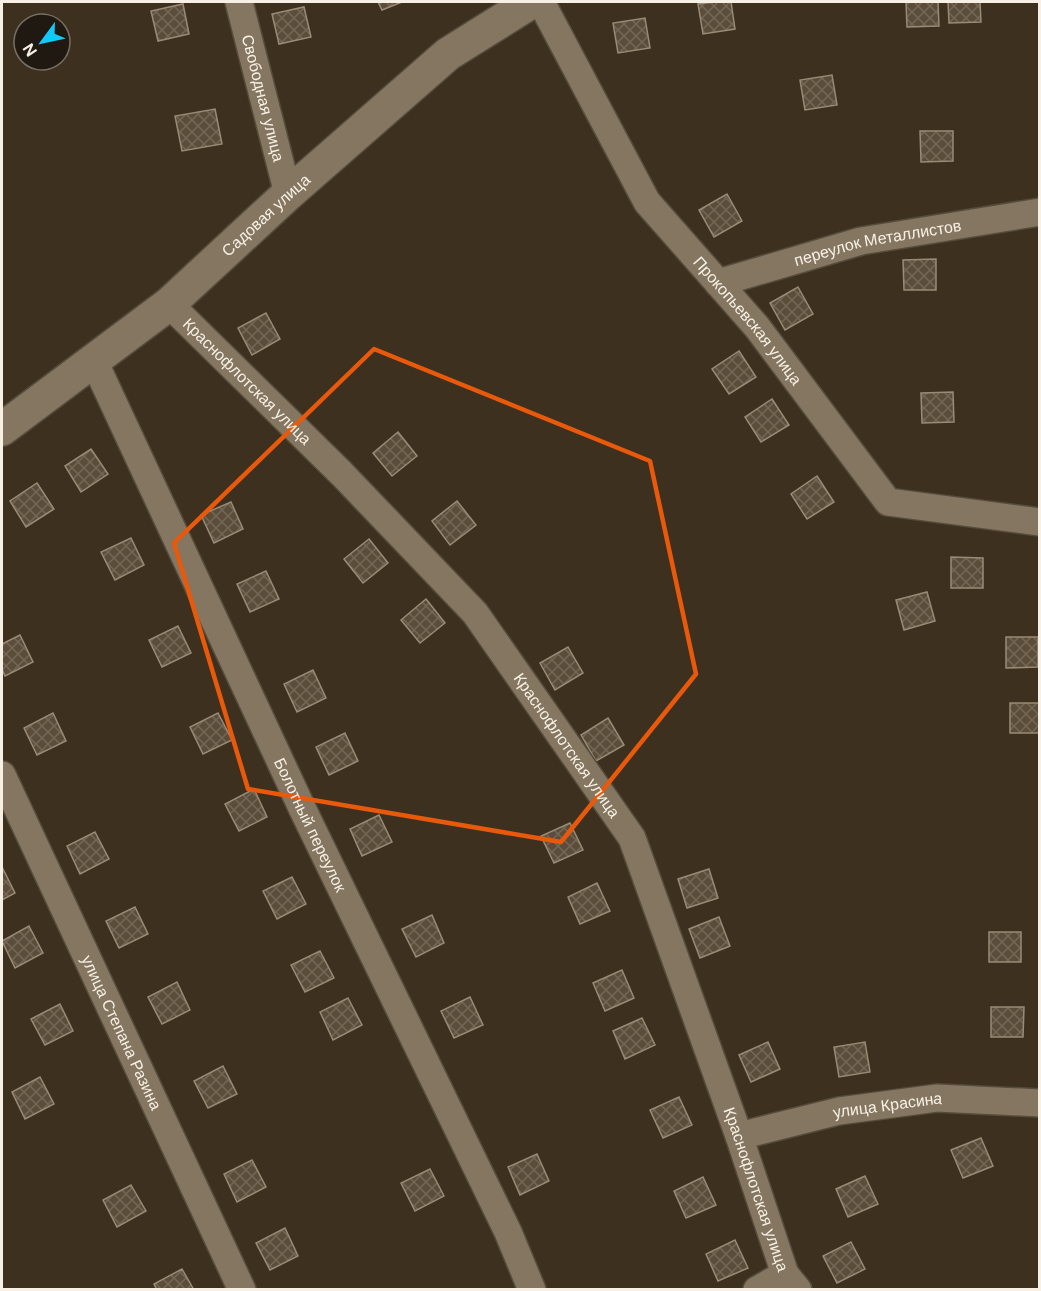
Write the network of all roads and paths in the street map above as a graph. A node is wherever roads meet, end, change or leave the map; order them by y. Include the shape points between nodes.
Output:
1 (238, 2) edge
2 (531, 2) edge
3 (541, 2) edge
4 (288, 194) junction
5 (1040, 212) edge
6 (718, 283) junction
7 (169, 303) junction
8 (93, 359) junction
9 (2, 429) edge
10 (1040, 522) edge
11 (2, 775) edge
12 (1040, 1103) edge
13 (739, 1136) junction
14 (791, 1282) edge
15 (242, 1290) edge
16 (532, 1290) edge
17 (757, 1290) edge

1 - 4 street, Свободная улица
2 - 4 street, Садовая улица via 448,54
3 - 6 street, Прокопьевская улица via 647,202
4 - 7 street, Садовая улица
5 - 6 street, переулок Металлистов via 861,241
6 - 10 street, Прокопьевская улица via 757,327 888,502
7 - 8 street, Садовая улица
7 - 13 street, Краснофлотская улица via 475,613 632,838
8 - 9 street, Садовая улица
8 - 16 street, Болотный переулок via 302,808 508,1232
11 - 15 street, улица Степана Разина
12 - 13 street, улица Красина via 937,1098 839,1111
13 - 14 street, Краснофлотская улица
14 - 17 street

